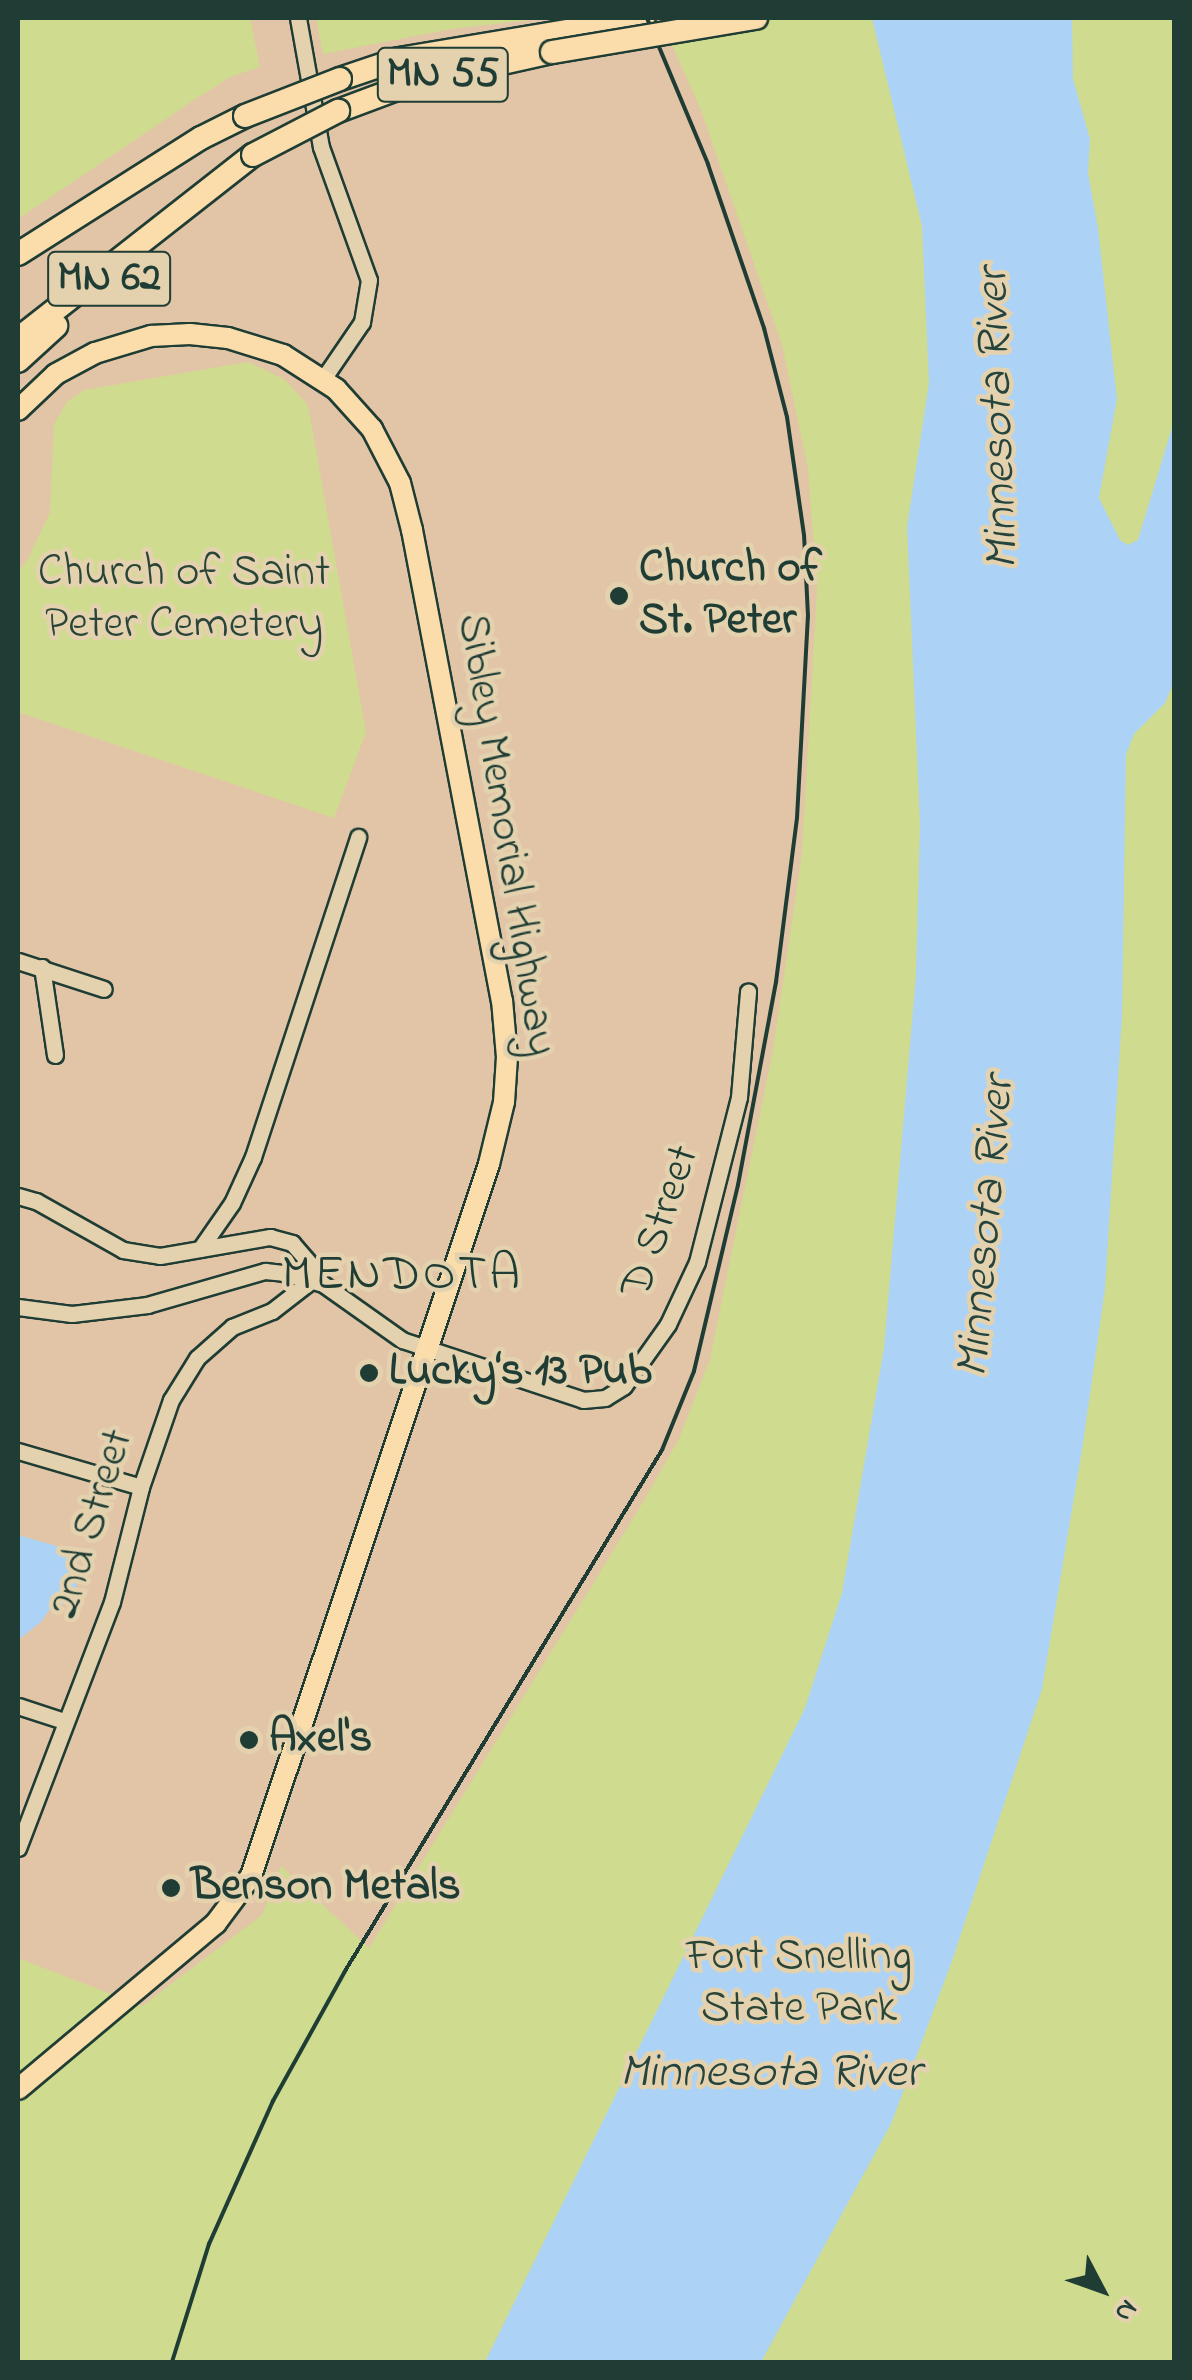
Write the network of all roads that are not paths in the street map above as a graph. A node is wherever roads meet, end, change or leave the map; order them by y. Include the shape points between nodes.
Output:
1 (298, 18) edge
2 (644, 18) edge
3 (756, 18) edge
4 (551, 44) junction
5 (177, 152) junction
6 (200, 197) junction
7 (18, 254) edge
8 (18, 272) edge
9 (18, 339) edge
10 (18, 361) edge
11 (323, 378) junction
12 (18, 410) edge
13 (358, 837) dead end
14 (18, 962) edge
15 (42, 967) junction
16 (104, 989) dead end
17 (748, 991) dead end
18 (55, 1055) dead end
19 (18, 1196) edge
20 (200, 1249) junction
21 (312, 1280) junction
22 (18, 1307) edge
23 (427, 1350) junction
24 (18, 1451) edge
25 (141, 1487) junction
26 (18, 1706) edge
27 (64, 1721) junction
28 (18, 1848) edge
29 (18, 2088) edge

1 - 11 street via 321,146 370,280 362,322
2 - 4 highway, MN 55
3 - 4 highway, MN 55, bridge
4 - 5 highway, MN 55, bridge via 399,59 245,116
4 - 6 highway, MN 55, bridge via 338,111 253,156
5 - 7 highway, MN 55
5 - 8 highway, MN 62
6 - 9 highway, MN 55
6 - 10 highway, MN 62
11 - 12 main road, Sibley Memorial Highway via 245,342 151,336 74,363
11 - 23 main road, Sibley Memorial Highway via 372,428 405,501 505,1025 498,1133
13 - 20 street via 253,1157
14 - 15 street
15 - 16 street
15 - 18 street
17 - 23 street, D Street via 739,1097 697,1262 668,1324 624,1386 605,1398 582,1400
19 - 20 street, D Street via 123,1250 160,1256
20 - 21 street, D Street via 281,1240 303,1251
21 - 22 street via 265,1271 147,1306 72,1314
21 - 23 street, D Street
21 - 25 street, 2nd Street via 272,1310 232,1327 198,1358 171,1400
23 - 29 main road, Sibley Memorial Highway via 243,1890 204,1933
24 - 25 street
25 - 27 street, 2nd Street via 112,1602
26 - 27 street
27 - 28 street, 2nd Street

